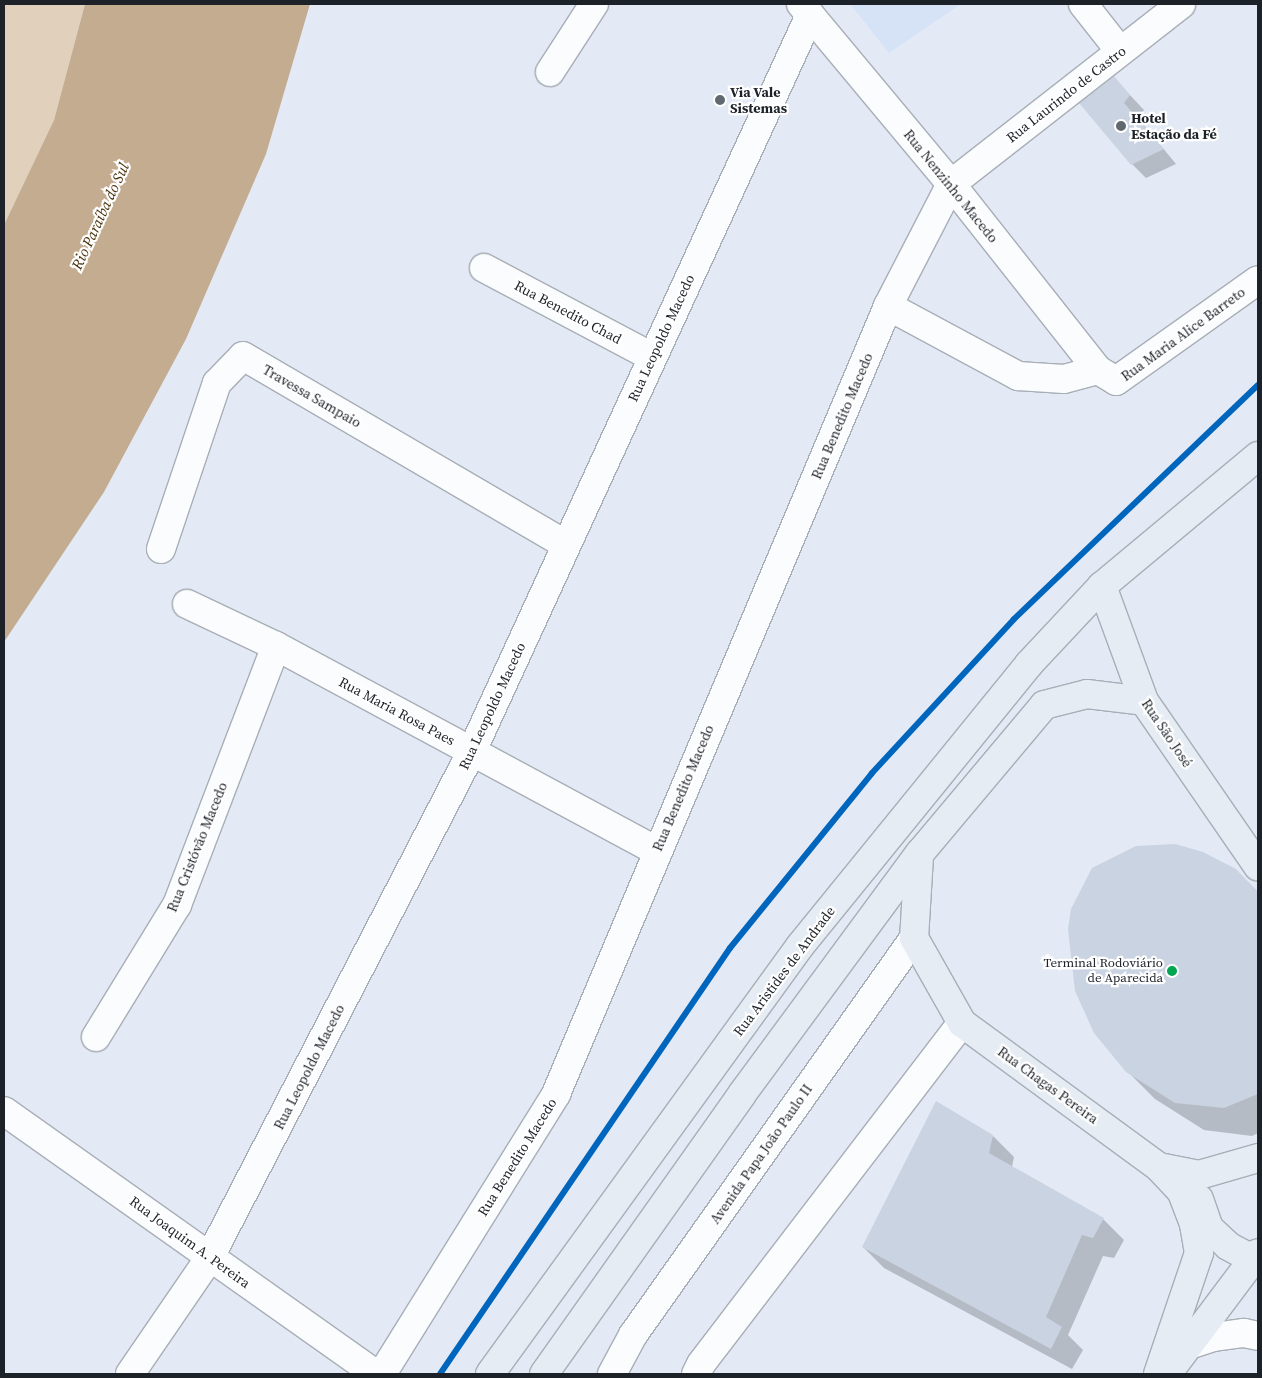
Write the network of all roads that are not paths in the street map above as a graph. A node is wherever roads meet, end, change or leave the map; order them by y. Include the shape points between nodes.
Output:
1 (594, 4) edge
2 (1083, 4) edge
3 (1181, 4) edge
4 (806, 9) edge
5 (1120, 51) junction
6 (550, 72) dead end
7 (951, 184) junction
8 (484, 268) dead end
9 (1258, 280) edge
10 (888, 306) junction
11 (652, 357) junction
12 (1098, 370) junction
13 (1258, 456) edge
14 (565, 544) junction
15 (161, 549) dead end
16 (1102, 586) junction
17 (187, 604) dead end
18 (276, 646) junction
19 (1144, 701) junction
20 (472, 751) junction
21 (657, 851) junction
22 (920, 853) junction
23 (1258, 866) edge
24 (914, 938) junction
25 (962, 1023) junction
26 (96, 1037) dead end
27 (4, 1111) edge
28 (1258, 1158) edge
29 (1159, 1166) junction
30 (1199, 1175) junction
31 (210, 1257) junction
32 (1257, 1261) edge
33 (1258, 1336) edge
34 (1186, 1346) junction
35 (130, 1374) edge
36 (375, 1374) edge
37 (382, 1374) edge
38 (490, 1374) edge
39 (544, 1374) edge
40 (612, 1374) edge
41 (696, 1374) edge
42 (1158, 1374) edge
43 (1167, 1374) edge

1 - 6 street
2 - 5 street
3 - 5 street, Rua Laurindo de Castro
4 - 7 street, Rua Nenzinho Macedo
4 - 11 street, Rua Leopoldo Macedo
5 - 7 street, Rua Laurindo de Castro
7 - 10 street, Rua Benedito Macedo
7 - 12 street, Rua Nenzinho Macedo
8 - 11 street, Rua Benedito Chad
9 - 12 street, Rua Maria Alice Barreto via 1116,381
10 - 12 street, Rua Maria Alice Barreto via 1018,376 1064,379
10 - 21 street, Rua Benedito Macedo
11 - 14 street, Rua Leopoldo Macedo
13 - 16 main road, Rua Aristides de Andrade
14 - 15 street, Travessa Sampaio via 243,356 217,383
14 - 20 street, Rua Leopoldo Macedo
16 - 19 main road, Rua São José
16 - 38 main road, Rua Aristides de Andrade via 1029,664 800,946
17 - 18 street, Rua Maria Rosa Paes
18 - 20 street, Rua Maria Rosa Paes
18 - 26 street, Rua Cristóvão Macedo via 176,905
19 - 22 main road via 1087,694 1044,705
19 - 23 main road, Rua São José
20 - 21 street, Rua Maria Rosa Paes
20 - 31 street, Rua Leopoldo Macedo
21 - 37 street, Rua Benedito Macedo via 556,1094
22 - 24 main road via 916,867
22 - 39 main road via 742,1094
24 - 25 main road, Rua Chagas Pereira
24 - 40 street, Avenida Papa João Paulo II via 633,1335
25 - 29 main road, Rua Chagas Pereira
25 - 41 street via 700,1364
27 - 31 street, Rua Joaquim A. Pereira
28 - 30 main road
29 - 30 main road, Rua Chagas Pereira
29 - 42 main road via 1182,1192 1194,1224 1199,1252
30 - 32 main road via 1200,1204 1209,1228 1228,1246
31 - 35 street, Rua Leopoldo Macedo
31 - 36 street, Rua Joaquim A. Pereira
32 - 34 main road
33 - 34 street via 1244,1333 1214,1337
34 - 43 main road

